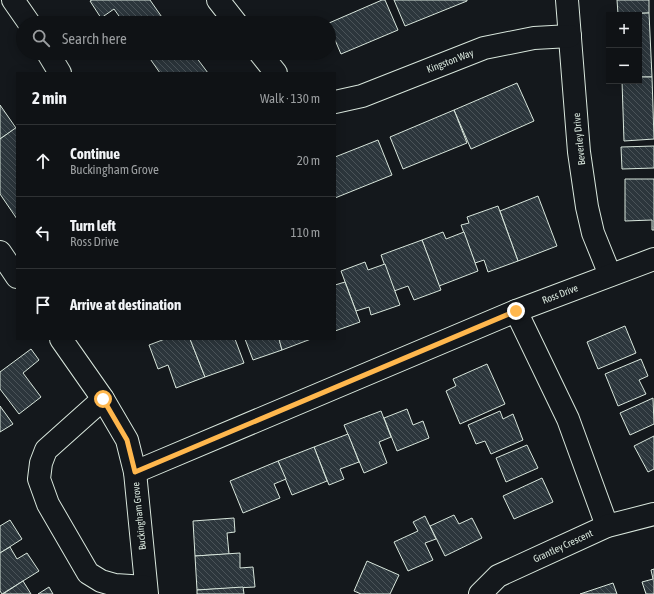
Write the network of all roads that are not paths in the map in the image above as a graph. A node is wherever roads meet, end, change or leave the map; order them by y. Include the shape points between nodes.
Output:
1 (3, 0) edge
2 (13, 0) edge
3 (218, 0) edge
4 (567, 0) edge
5 (0, 2) edge
6 (24, 16) edge
7 (231, 16) edge
8 (570, 36) junction
9 (52, 60) edge
10 (266, 60) edge
11 (59, 72) edge
12 (275, 72) edge
13 (336, 102) edge
14 (0, 252) edge
15 (654, 259) edge
16 (16, 275) edge
17 (610, 275) junction
18 (516, 311) junction
19 (62, 340) edge
20 (103, 399) junction
21 (135, 472) junction
22 (654, 514) edge
23 (607, 526) junction
24 (147, 591) edge
25 (480, 594) edge

1 - 5 street
2 - 6 street
3 - 7 street
4 - 8 street, Beverley Drive
8 - 13 street, Kingston Way via 534,38 484,48 362,96
8 - 17 street, Beverley Drive via 579,152 587,207 593,233
9 - 11 street
10 - 12 street
14 - 16 street
15 - 17 street, Ross Drive
17 - 18 street, Ross Drive
18 - 21 street, Ross Drive
18 - 23 street via 568,419
19 - 20 street, Buckingham Grove
20 - 21 street, Buckingham Grove via 127,440
20 - 24 street via 46,450 39,478 48,504 88,573 101,581
21 - 24 street, Buckingham Grove
22 - 23 street, Grantley Crescent
23 - 25 street, Grantley Crescent via 498,576

